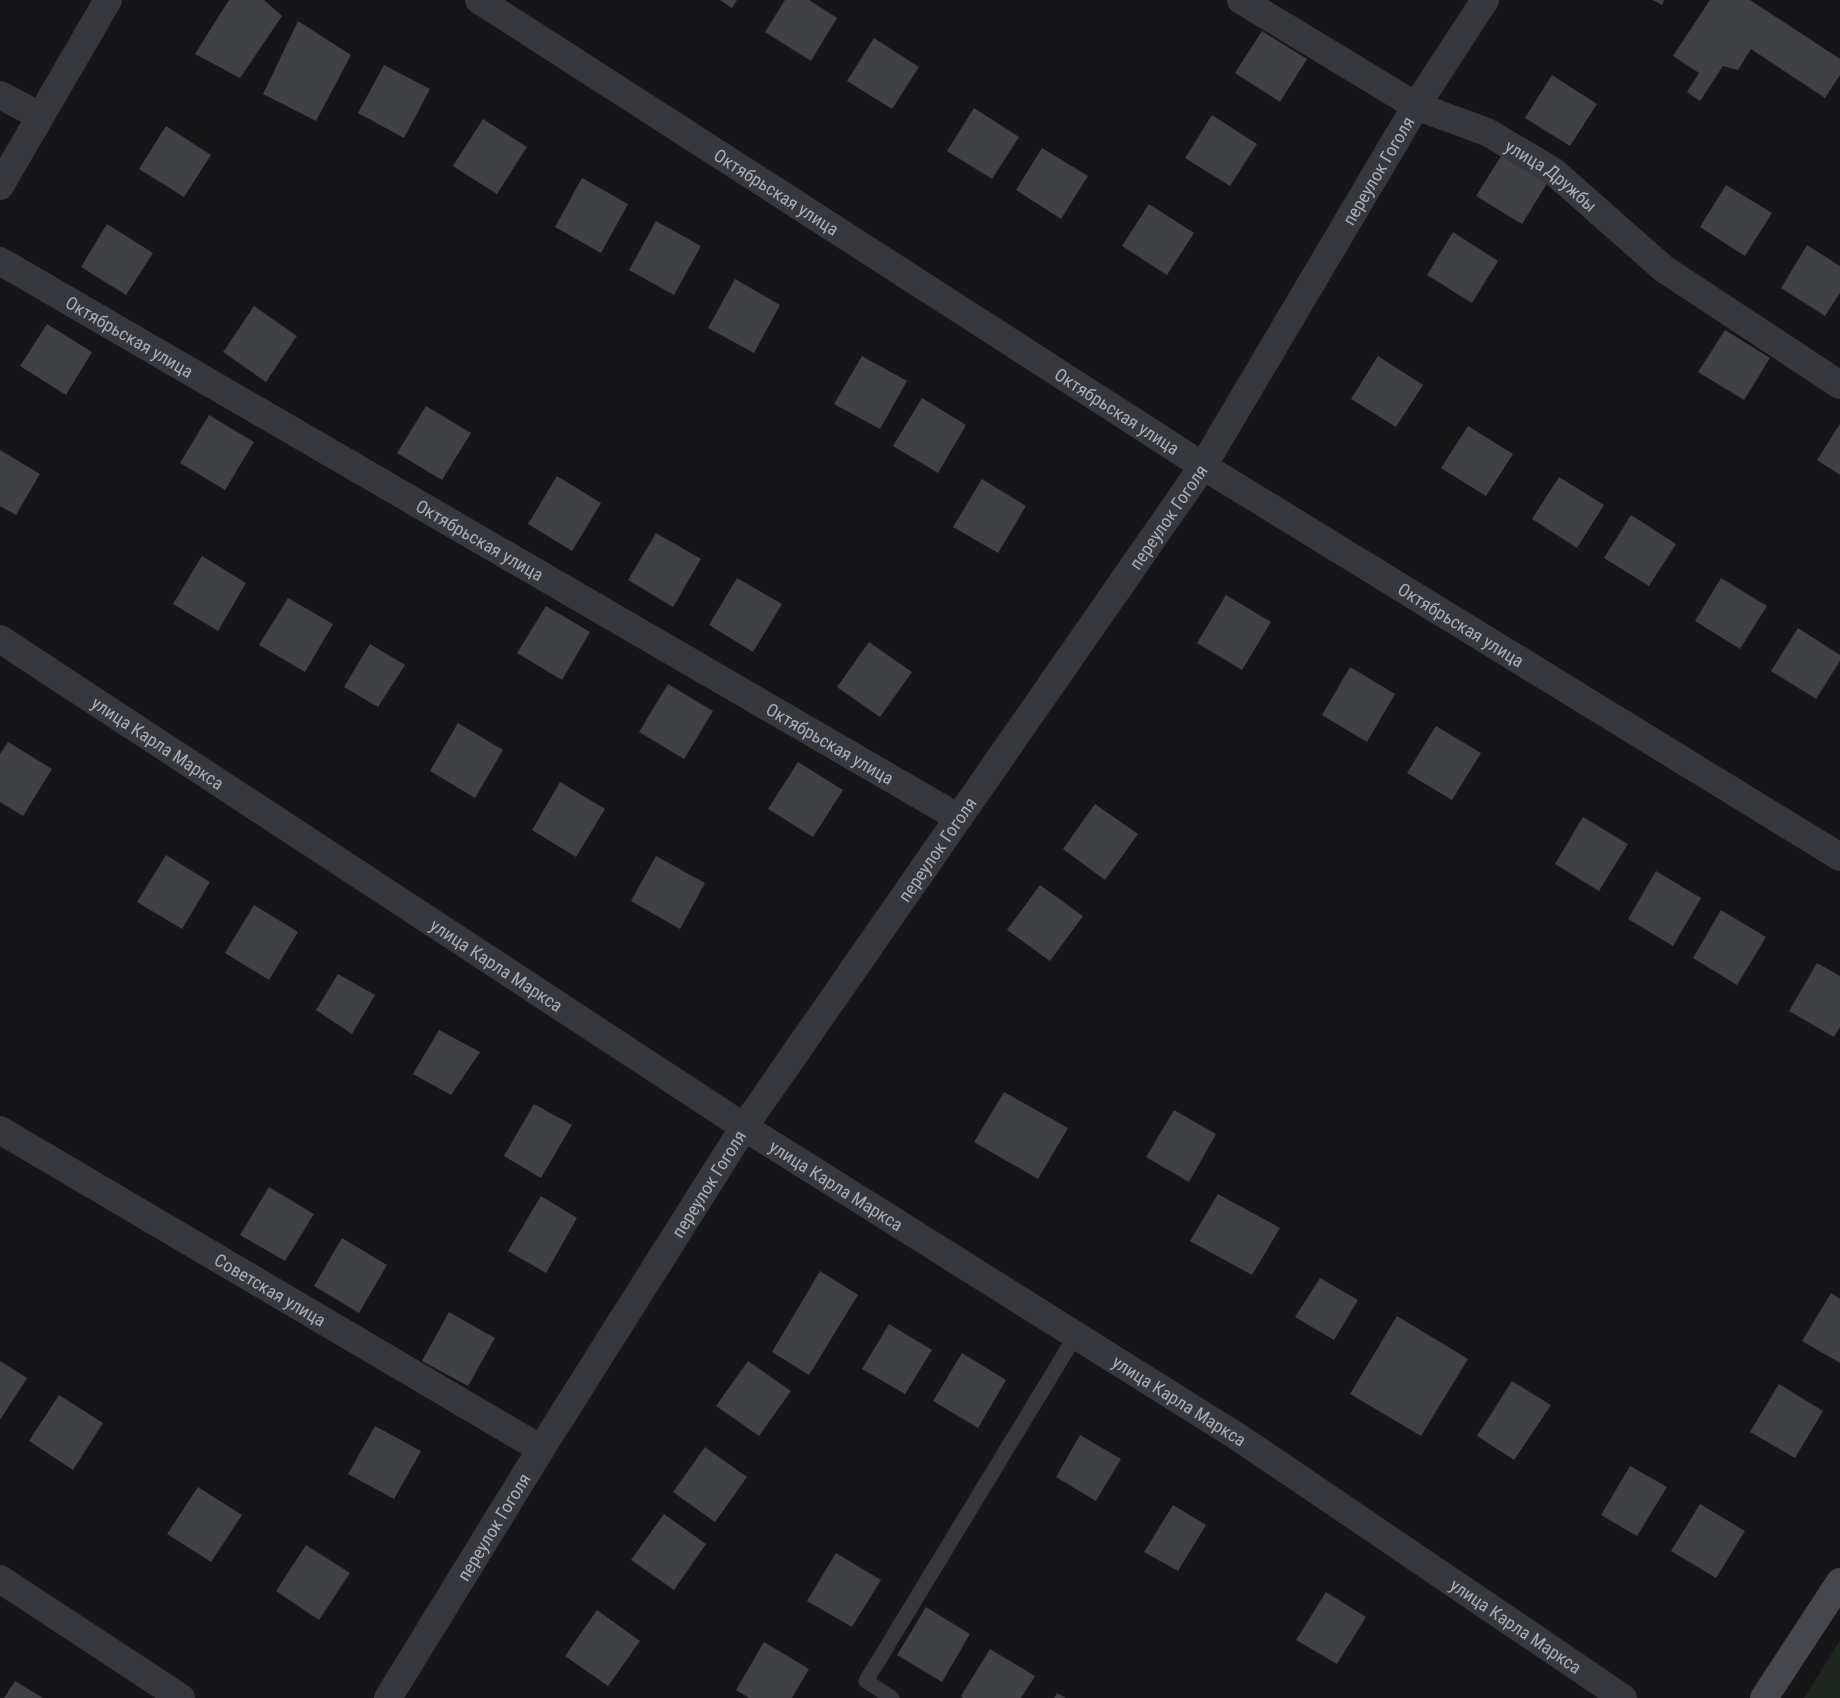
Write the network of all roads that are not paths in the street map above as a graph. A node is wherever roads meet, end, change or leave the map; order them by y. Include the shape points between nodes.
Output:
1 (108, 0) edge
2 (479, 0) edge
3 (1241, 0) edge
4 (1485, 0) edge
5 (0, 95) edge
6 (1416, 106) junction
7 (40, 116) junction
8 (0, 186) edge
9 (0, 261) edge
10 (1840, 385) edge
11 (1203, 466) junction
12 (0, 639) edge
13 (959, 818) junction
14 (1840, 857) edge
15 (744, 1127) junction
16 (0, 1130) edge
17 (1076, 1335) junction
18 (542, 1449) junction
19 (0, 1579) edge
20 (1840, 1582) edge
21 (181, 1698) edge
22 (388, 1698) edge
23 (892, 1698) edge
24 (1623, 1698) edge
25 (1764, 1698) edge

1 - 7 street
2 - 11 street, Октябрьская улица
3 - 6 street, улица Дружбы
4 - 6 street, переулок Гоголя
5 - 7 street
6 - 10 street, улица Дружбы via 1487,132 1552,171 1664,268
6 - 11 street, переулок Гоголя
7 - 8 street
9 - 13 street, Октябрьская улица
11 - 13 street, переулок Гоголя
11 - 14 street, Октябрьская улица
12 - 15 street, улица Карла Маркса
13 - 15 street, переулок Гоголя
15 - 17 street, улица Карла Маркса
15 - 18 street, переулок Гоголя
16 - 18 street, Советская улица
17 - 23 lane via 866,1681
17 - 24 street, улица Карла Маркса via 1241,1439
18 - 22 street, переулок Гоголя
19 - 21 street
20 - 25 main road

